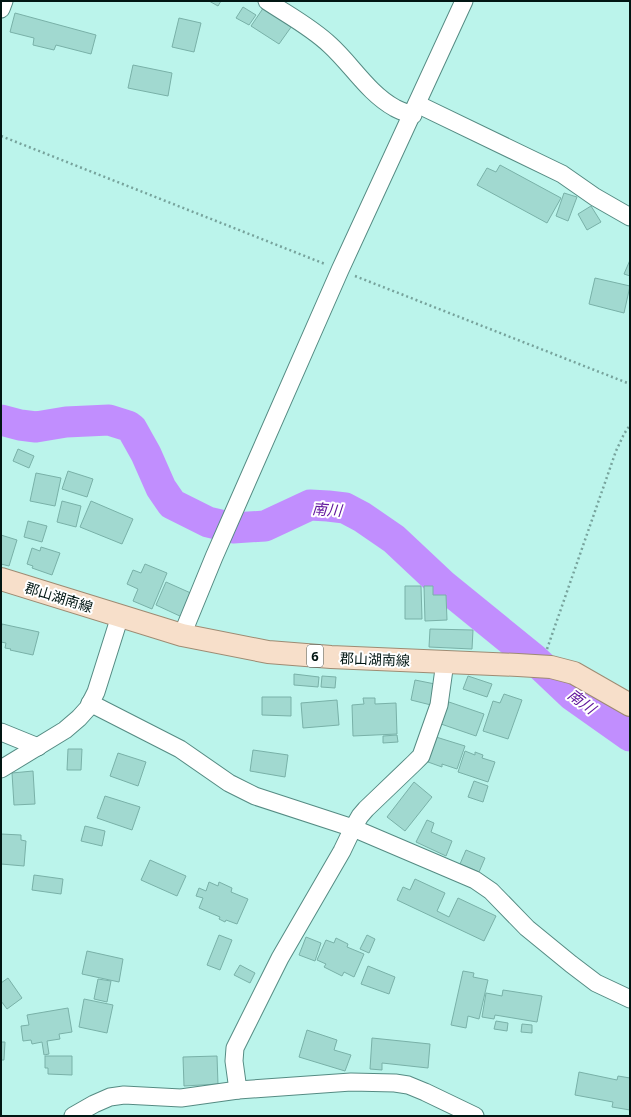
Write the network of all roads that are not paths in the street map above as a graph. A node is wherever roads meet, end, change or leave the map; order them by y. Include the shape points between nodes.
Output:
1 (4, 1) edge
2 (267, 1) edge
3 (464, 1) edge
4 (1, 9) edge
5 (415, 109) junction
6 (630, 217) edge
7 (1, 580) edge
8 (120, 616) junction
9 (182, 635) junction
10 (445, 662) junction
11 (90, 703) junction
12 (630, 705) edge
13 (1, 732) edge
14 (38, 747) junction
15 (1, 769) edge
16 (353, 828) junction
17 (630, 999) edge
18 (238, 1090) junction
19 (73, 1116) edge
20 (475, 1116) edge

1 - 4 street
2 - 5 street via 330,44 375,93 396,109
3 - 5 street
5 - 6 street via 542,163
5 - 9 street via 340,270
7 - 8 main road, 郡山湖南線 / 6
8 - 9 main road, 郡山湖南線 / 6
8 - 11 street via 96,692
9 - 10 main road, 郡山湖南線 / 6 via 268,652
10 - 12 main road, 郡山湖南線 / 6 via 551,667 574,673
10 - 16 street via 439,705 421,756 366,809
11 - 14 street via 75,722
11 - 16 street via 180,750 229,783 255,796
13 - 14 street
14 - 15 street
16 - 17 street via 475,880 491,891 527,928 570,964 596,982
16 - 18 street via 280,958 235,1048
18 - 19 street via 181,1098 124,1095 94,1104
18 - 20 street via 351,1082 395,1083 408,1085

